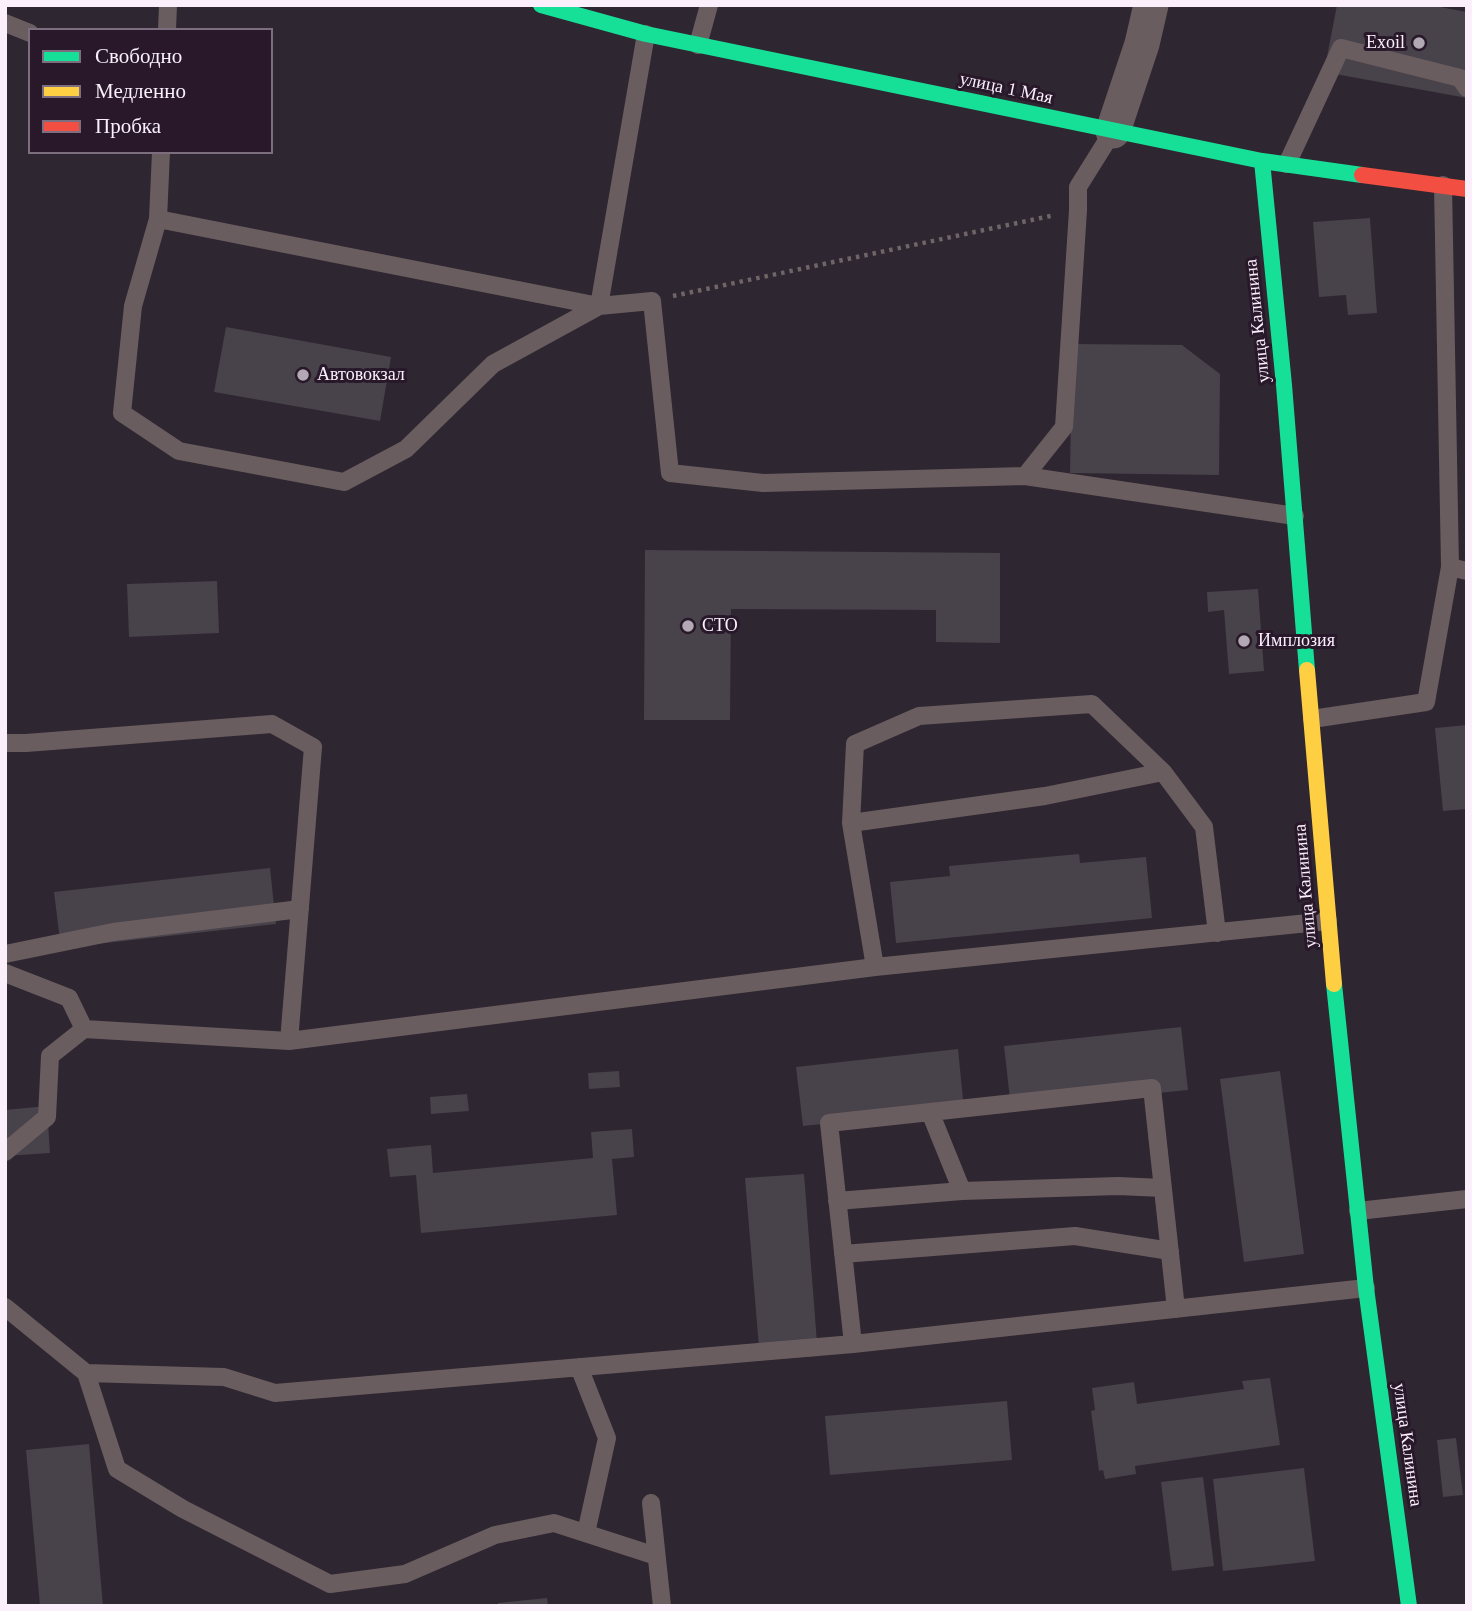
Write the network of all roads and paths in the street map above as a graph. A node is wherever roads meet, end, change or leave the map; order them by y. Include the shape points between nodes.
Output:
1 (168, 5) edge
2 (541, 5) edge
3 (709, 5) edge
4 (1151, 5) edge
5 (5, 23) edge
6 (167, 28) edge
7 (28, 32) edge
8 (646, 34) junction
9 (698, 45) junction
10 (1467, 88) edge
11 (1113, 131) junction
12 (162, 154) edge
13 (1262, 161) junction
14 (1287, 164) junction
15 (1443, 186) junction
16 (1467, 189) edge
17 (1078, 210) junction
18 (158, 219) junction
19 (652, 301) junction
20 (599, 306) junction
21 (1025, 476) junction
22 (1295, 516) junction
23 (1458, 569) edge
24 (1312, 719) junction
25 (5, 743) edge
26 (1163, 772) junction
27 (851, 824) junction
28 (300, 909) junction
29 (1328, 921) junction
30 (1217, 933) junction
31 (5, 954) edge
32 (875, 967) junction
33 (5, 973) edge
34 (84, 1029) junction
35 (289, 1041) junction
36 (930, 1112) junction
37 (5, 1152) edge
38 (1163, 1188) junction
39 (962, 1191) junction
40 (1467, 1199) edge
41 (837, 1201) junction
42 (1358, 1211) junction
43 (1170, 1251) junction
44 (843, 1254) junction
45 (1366, 1288) junction
46 (5, 1307) edge
47 (1176, 1309) junction
48 (853, 1344) junction
49 (579, 1367) junction
50 (86, 1373) junction
51 (652, 1503) dead end
52 (586, 1534) junction
53 (656, 1556) junction
54 (662, 1606) edge
55 (1409, 1606) edge

1 - 6 lane
2 - 8 street, улица 1 Мая
3 - 9 lane
4 - 11 street
5 - 7 lane
8 - 9 street, улица 1 Мая
8 - 20 lane
9 - 11 street, улица 1 Мая
10 - 14 lane via 1460,78 1341,48
11 - 13 street, улица 1 Мая
11 - 17 lane via 1078,187
12 - 18 lane
13 - 14 street, улица 1 Мая
13 - 22 street, улица Калинина
14 - 15 street, улица 1 Мая
15 - 16 street, улица 1 Мая
15 - 23 lane
17 - 19 path
17 - 21 lane via 1064,428
18 - 20 lane
18 - 20 lane via 133,306 122,413 179,451 344,482 406,449 493,364
19 - 20 lane
19 - 21 lane via 670,473 762,483
21 - 22 lane
22 - 24 street, улица Калинина
23 - 24 lane via 1426,702
24 - 29 street, улица Калинина
25 - 28 lane via 272,724 313,747
26 - 27 lane via 1045,796
26 - 27 lane via 1092,704 919,716 855,744
26 - 30 lane via 1204,827
27 - 32 lane
28 - 31 lane via 113,932
28 - 35 lane
29 - 30 lane
29 - 42 street, улица Калинина
30 - 32 lane
32 - 35 lane
33 - 34 lane via 69,998
34 - 35 lane
34 - 37 lane via 50,1056 47,1117
36 - 38 lane via 1152,1088
36 - 39 lane
36 - 41 lane via 829,1123
38 - 39 lane
38 - 43 lane
39 - 41 lane
40 - 42 lane
41 - 44 lane
42 - 45 street, улица Калинина
43 - 44 lane via 1075,1236
43 - 47 lane
44 - 48 lane
45 - 47 lane
45 - 55 street, улица Калинина
46 - 50 lane
47 - 48 lane
48 - 49 lane
49 - 50 lane via 275,1393 224,1377
49 - 52 lane via 607,1438
50 - 52 lane via 117,1469 183,1509 330,1584 405,1574 495,1535 554,1523
51 - 53 lane
52 - 53 lane
53 - 54 lane

